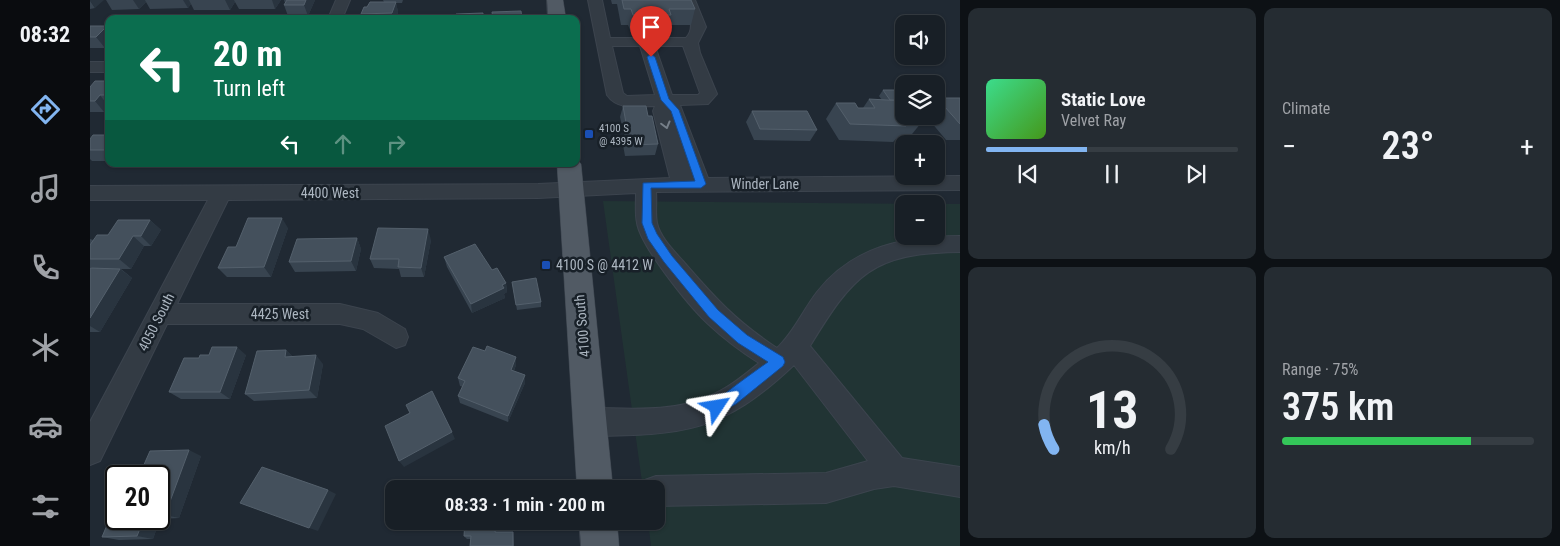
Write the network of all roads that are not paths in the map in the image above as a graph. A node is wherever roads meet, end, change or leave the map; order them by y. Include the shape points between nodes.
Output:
1 (344, 0) edge
2 (555, 0) edge
3 (595, 0) edge
4 (688, 0) edge
5 (337, 15) edge
6 (557, 15) edge
7 (604, 42) junction
8 (646, 42) junction
9 (690, 42) junction
10 (90, 67) edge
11 (105, 67) edge
12 (665, 100) junction
13 (570, 177) edge
14 (960, 183) edge
15 (646, 185) junction
16 (691, 185) junction
17 (90, 193) edge
18 (221, 193) junction
19 (960, 244) edge
20 (160, 314) junction
21 (396, 337) dead end
22 (787, 354) junction
23 (589, 422) junction
24 (90, 451) edge
25 (894, 470) junction
26 (594, 480) edge
27 (960, 482) edge
28 (665, 491) edge
29 (599, 530) edge
30 (600, 546) edge

1 - 5 street
2 - 6 main road
3 - 7 street
4 - 9 street via 700,28
7 - 8 street
7 - 12 street via 618,99
8 - 9 street
8 - 12 street
9 - 12 street via 709,94 702,100
10 - 11 street
12 - 16 street via 662,111
13 - 15 street, Winder Lane
13 - 18 street, 4400 West
13 - 23 main road, 4100 South
14 - 16 street, Winder Lane
15 - 16 street, Winder Lane
15 - 22 street via 647,223 668,259 714,314 743,339
17 - 18 street, 4400 West
18 - 20 street, 4050 South
19 - 22 street via 905,248 871,260 831,291
20 - 21 street, 4425 West via 340,314 369,320
20 - 24 street, 4050 South
22 - 23 street via 731,399 701,413 668,420
22 - 25 street
23 - 26 main road, 4100 South
25 - 27 street
25 - 28 street via 826,488
29 - 30 main road

